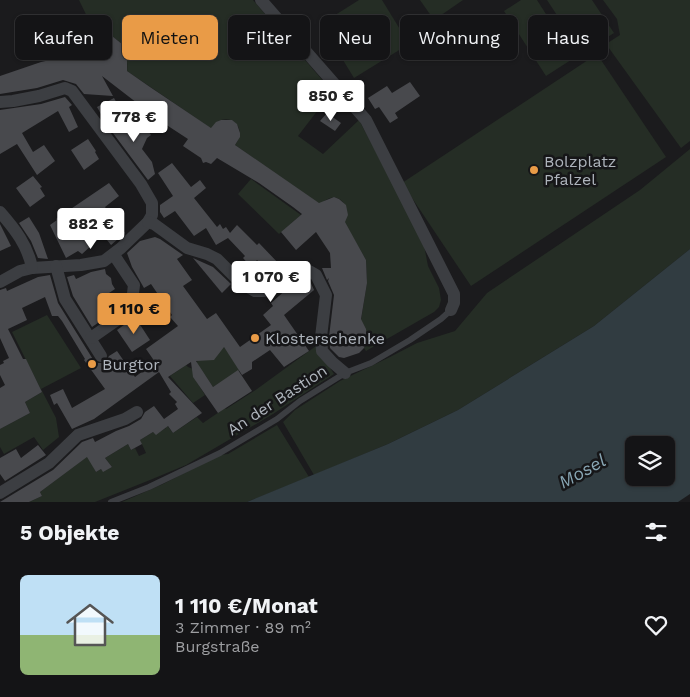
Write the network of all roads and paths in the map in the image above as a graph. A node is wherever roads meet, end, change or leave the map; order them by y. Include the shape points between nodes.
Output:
1 (261, 0) edge
2 (0, 102) edge
3 (0, 212) edge
4 (148, 222) junction
5 (114, 255) junction
6 (56, 266) junction
7 (32, 268) junction
8 (0, 282) edge
9 (451, 310) joint
10 (91, 338) junction
11 (101, 356) dead end
12 (345, 373) junction
13 (137, 412) dead end
14 (0, 493) edge
15 (111, 502) edge

1 - 9 street via 366,120 454,294
2 - 4 street via 65,88 72,91 141,184 152,203
3 - 7 street via 19,236
4 - 5 street
4 - 12 street via 187,248 217,259 240,282 255,291 264,291 297,274 309,271 316,275 326,295 322,351
5 - 6 street via 94,264
5 - 10 street via 134,285 131,310
6 - 7 street
6 - 10 street via 66,299
7 - 8 street
9 - 12 lane, An der Bastion via 402,345
10 - 11 street
12 - 15 lane, An der Bastion via 220,453
13 - 14 street via 78,435 48,463

